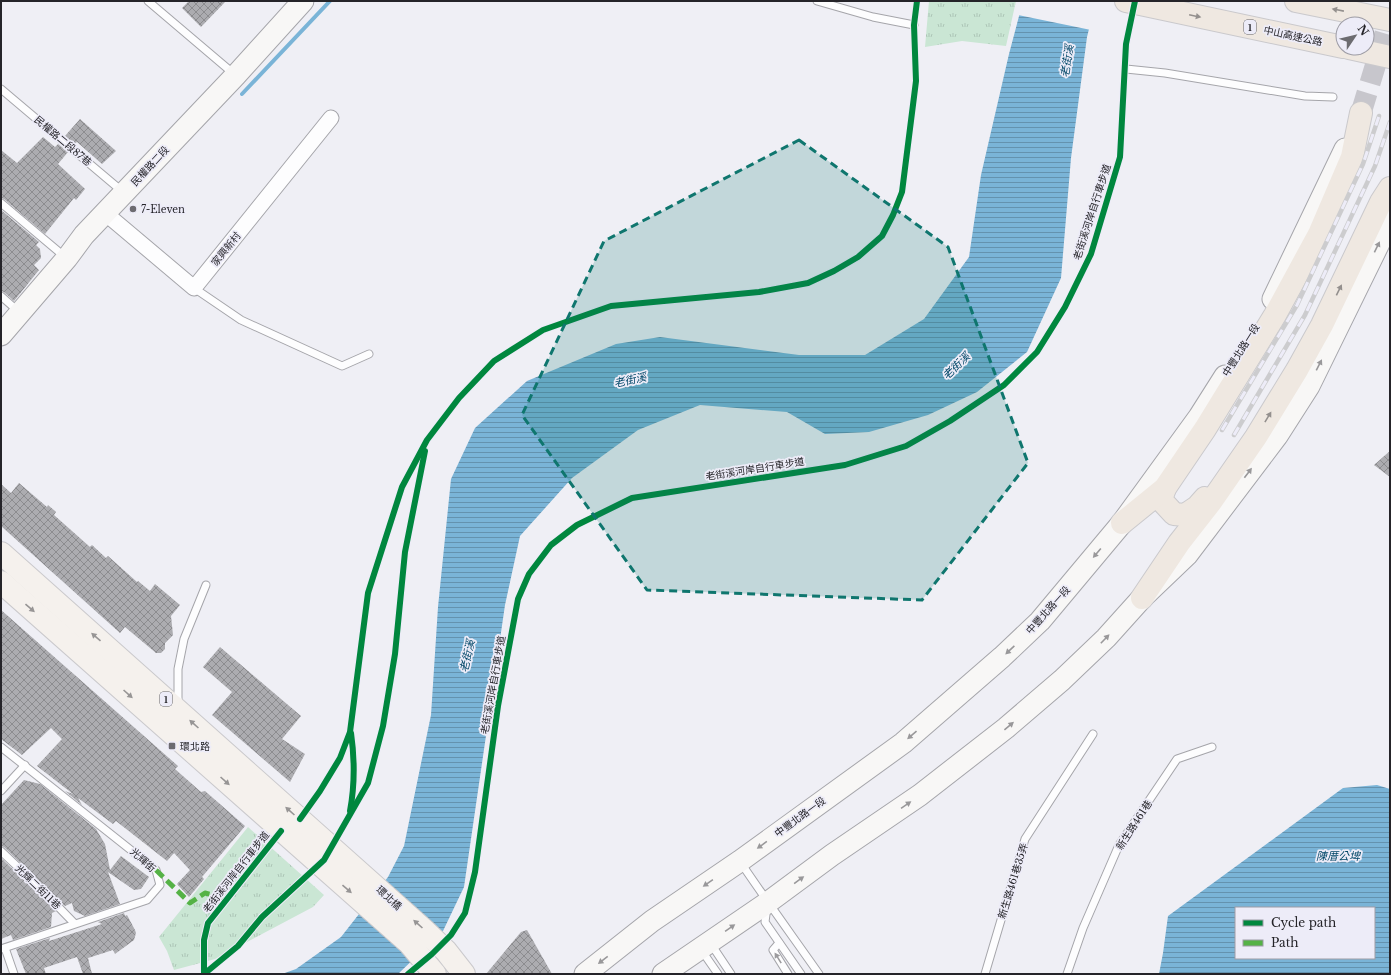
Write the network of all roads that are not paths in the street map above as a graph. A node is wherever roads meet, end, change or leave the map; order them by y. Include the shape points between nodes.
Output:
1 (148, 1) edge
2 (303, 1) edge
3 (817, 1) edge
4 (1126, 1) edge
5 (1296, 1) edge
6 (1390, 20) edge
7 (914, 25) dead end
8 (1335, 45) edge
9 (1375, 54) edge
10 (1390, 57) edge
11 (1126, 69) dead end
12 (236, 75) junction
13 (1, 89) edge
14 (1333, 98) dead end
15 (1361, 113) joint
16 (331, 118) dead end
17 (1390, 188) edge
18 (124, 193) junction
19 (1, 203) edge
20 (105, 213) junction
21 (1390, 221) edge
22 (67, 258) junction
23 (194, 288) junction
24 (1, 296) edge
25 (20, 312) junction
26 (1, 335) edge
27 (369, 354) dead end
28 (1256, 437) junction
29 (1165, 488) junction
30 (1122, 523) junction
31 (1, 553) edge
32 (1, 582) edge
33 (206, 585) dead end
34 (1142, 598) junction
35 (178, 709) junction
36 (1093, 734) dead end
37 (1, 747) edge
38 (1212, 747) dead end
39 (25, 765) junction
40 (1, 791) edge
41 (1, 851) edge
42 (740, 861) junction
43 (768, 902) junction
44 (74, 924) junction
45 (779, 943) junction
46 (705, 945) junction
47 (3, 948) edge
48 (433, 971) edge
49 (817, 971) edge
50 (14, 974) edge
51 (464, 974) edge
52 (585, 974) edge
53 (663, 974) edge
54 (718, 974) edge
55 (731, 974) edge
56 (788, 974) edge
57 (801, 974) edge
58 (986, 974) edge
59 (1067, 974) edge

1 - 12 lane
2 - 12 main road, 民權路二段
3 - 7 lane via 873,17
4 -> 8 highway, 中山高速公路 / 1
6 -> 5 highway
9 - 10 highway
11 - 14 lane
12 - 18 main road, 民權路二段
13 - 18 lane, 民權路二段87巷
15 - 29 highway via 1352,157 1318,234 1275,315 1206,429
15 - 30 main road, 中豐北路一段 via 1271,303 1199,417
16 - 23 street, 家興新村
28 -> 17 highway via 1322,325
18 - 20 main road, 民權路二段
19 - 22 lane
20 - 22 main road, 民權路二段
20 - 23 street
34 -> 21 main road via 1187,555 1277,436 1309,386
22 - 25 main road, 民權路二段
23 - 27 lane via 241,320 342,366
24 - 25 lane
25 - 26 main road, 民權路二段
28 - 29 highway via 1197,507 1186,515 1174,514 1166,507 1162,500
28 - 34 highway
29 - 30 highway
30 -> 42 main road, 中豐北路一段 via 1040,621 954,700 903,743
35 -> 31 main road, 1
32 -> 48 main road, 環北橋 / 1 via 409,943
33 - 35 lane via 184,639 178,669
43 -> 34 main road via 920,795 1006,728 1106,638
51 -> 35 main road, 環北橋 / 1 via 446,951 424,930
36 - 58 lane, 新生路461巷35弄 via 1026,839
37 - 39 lane, 光輝街
38 - 59 lane, 新生路461巷 via 1177,759 1119,845 1083,928
39 - 40 lane
39 - 44 lane, 光輝街 via 156,870 160,885 147,900
41 - 44 lane, 光輝二街11巷
42 - 43 lane
42 -> 52 main road, 中豐北路一段 via 652,921
43 - 45 lane via 765,922
46 -> 43 main road
43 - 49 lane
44 - 47 lane, 光輝街
56 -> 45 lane via 773,950
45 - 57 lane
46 - 53 main road
46 - 54 lane
46 - 55 lane
47 - 50 lane

